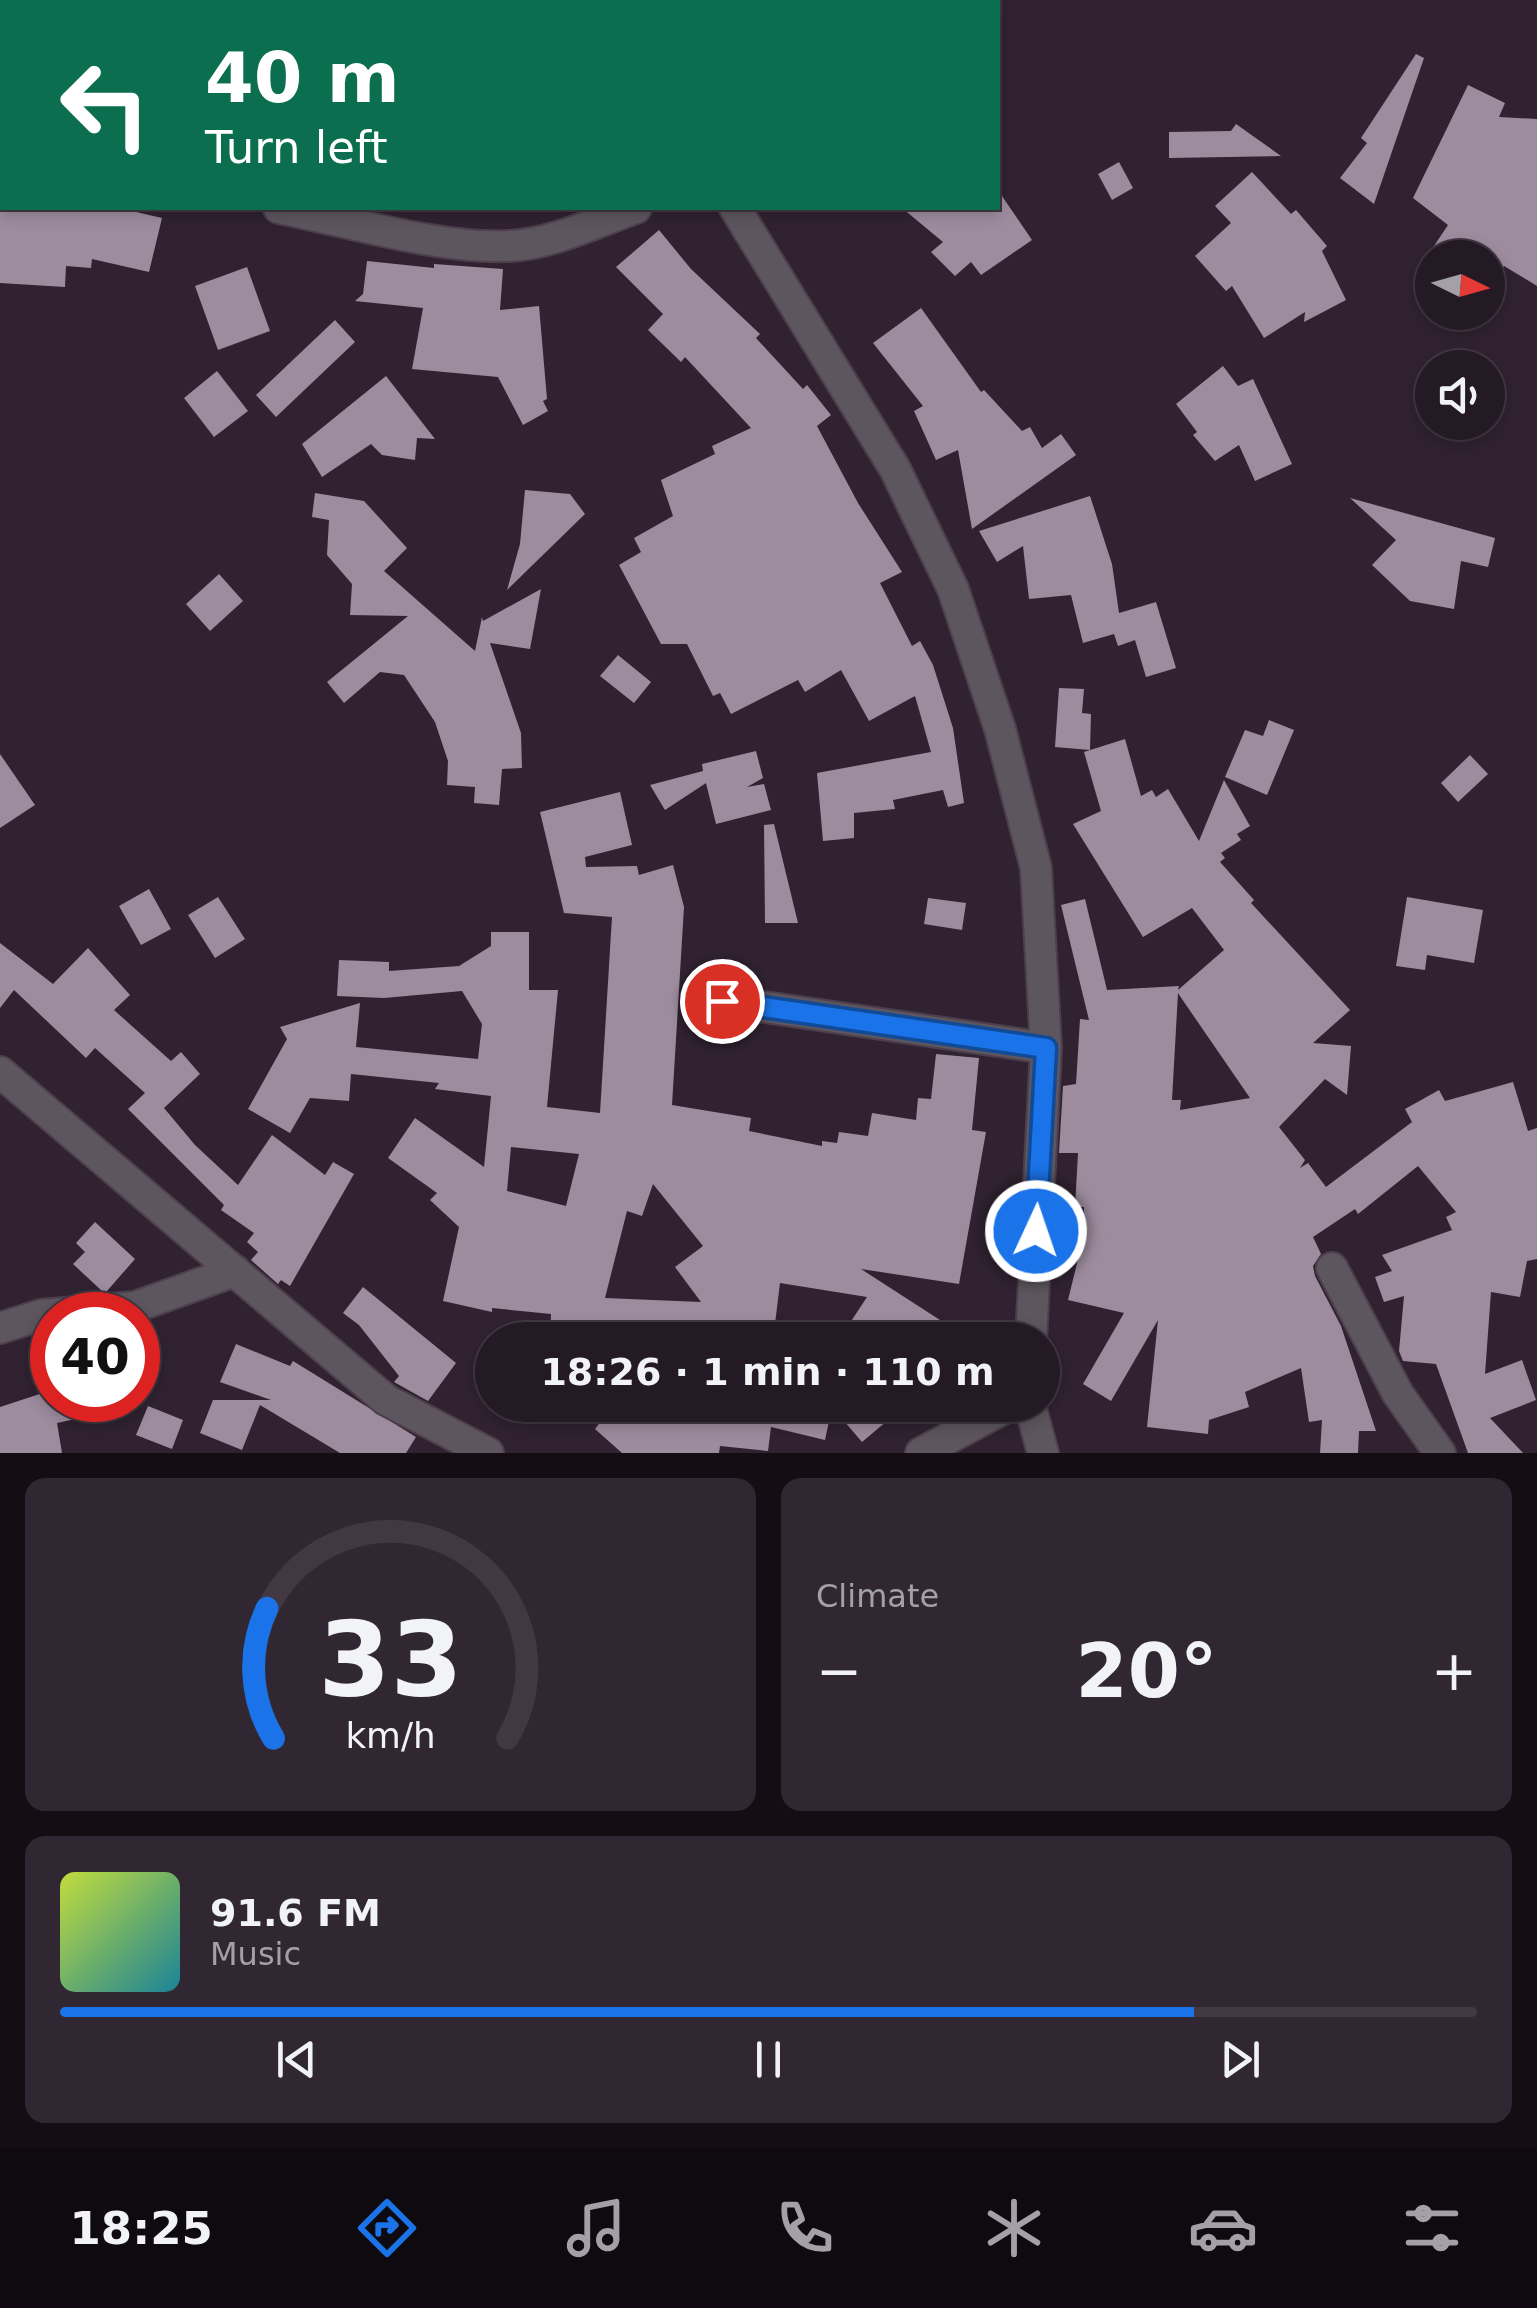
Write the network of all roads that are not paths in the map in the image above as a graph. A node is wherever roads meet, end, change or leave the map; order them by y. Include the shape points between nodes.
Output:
1 (289, 210) edge
2 (630, 210) edge
3 (736, 210) edge
4 (722, 1001) dead end
5 (1046, 1048) junction
6 (0, 1072) edge
7 (1332, 1268) dead end
8 (235, 1271) junction
9 (1032, 1322) edge
10 (0, 1328) edge
11 (978, 1422) edge
12 (1035, 1422) edge
13 (488, 1453) edge
14 (921, 1453) edge
15 (1044, 1453) edge
16 (1440, 1453) edge

1 - 2 street via 440,240 508,246
3 - 5 street via 896,469 953,589 1036,868
4 - 5 street
5 - 9 street
6 - 8 street
7 - 16 street via 1398,1394
8 - 10 street via 135,1307 41,1315
8 - 13 street via 386,1400
11 - 14 street
12 - 15 street

